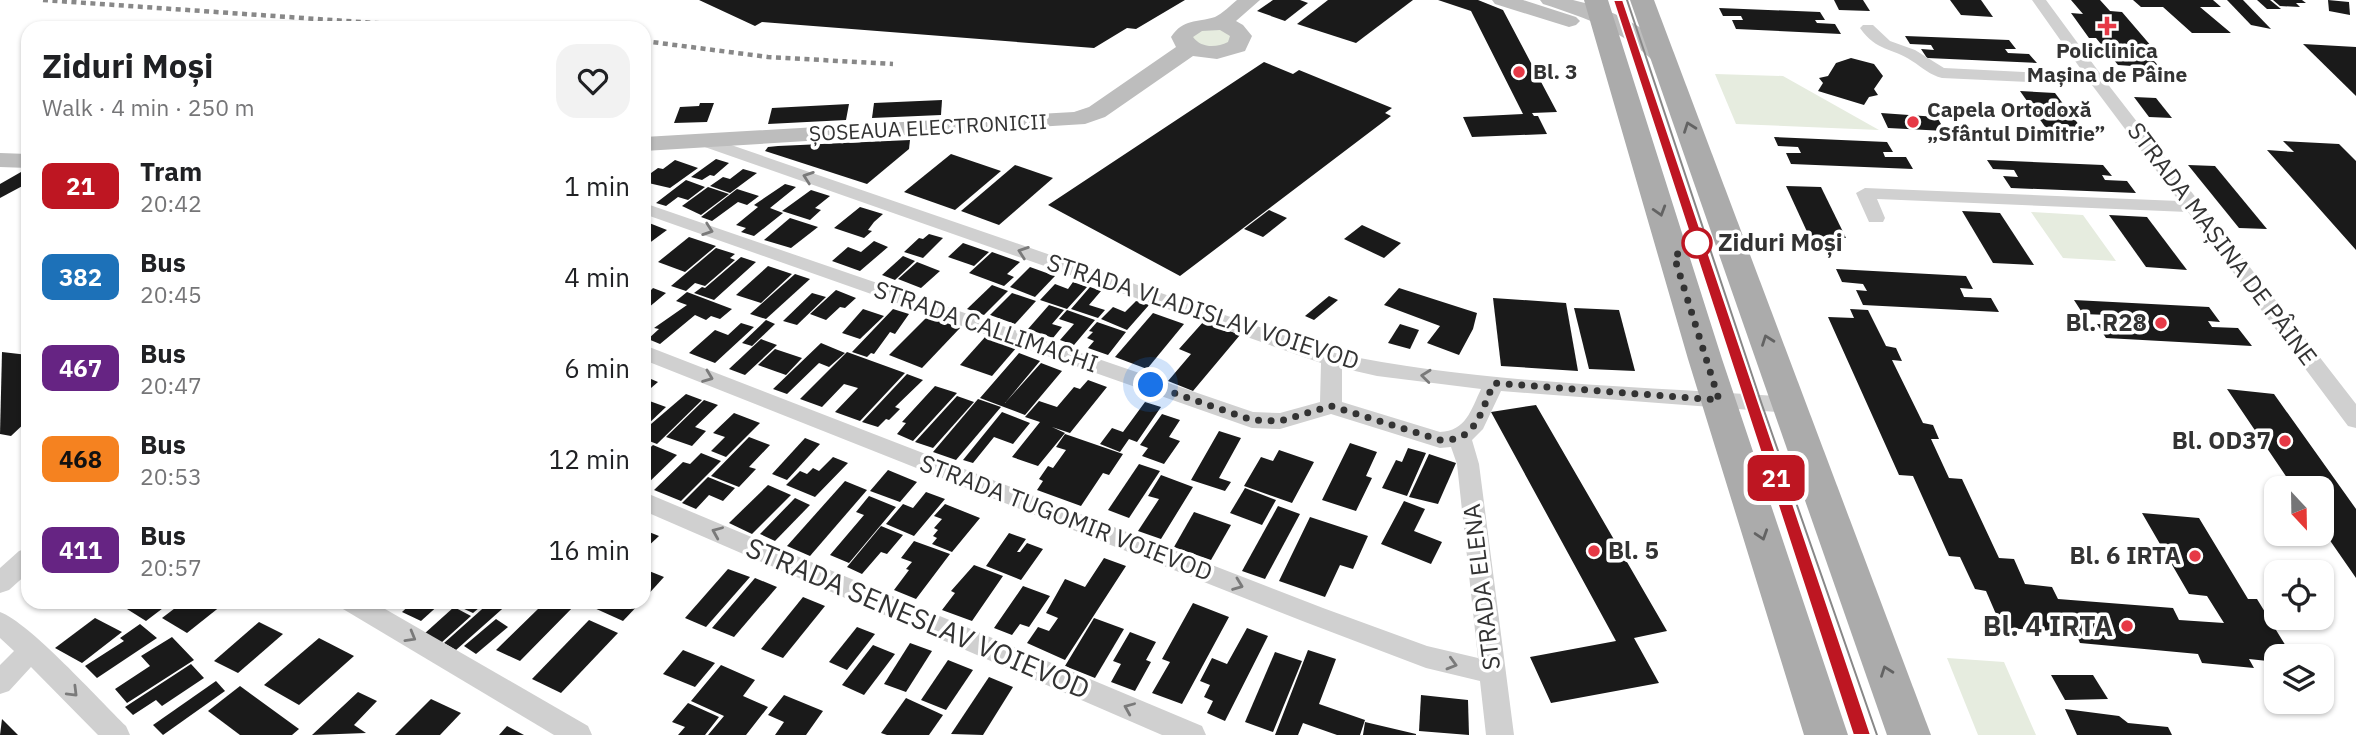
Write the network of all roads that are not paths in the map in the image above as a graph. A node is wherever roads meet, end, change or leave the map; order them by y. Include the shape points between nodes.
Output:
1 (1250, 0) edge
2 (1502, 0) edge
3 (1550, 0) edge
4 (1642, 0) edge
5 (2039, 0) edge
6 (1604, 16) edge
7 (1573, 22) junction
8 (1868, 28) dead end
9 (1613, 51) junction
10 (1665, 60) junction
11 (2096, 80) junction
12 (705, 141) junction
13 (651, 144) edge
14 (0, 160) edge
15 (21, 161) edge
16 (2193, 207) junction
17 (651, 210) edge
18 (1876, 218) dead end
19 (651, 355) edge
20 (1331, 359) junction
21 (1494, 383) junction
22 (1755, 402) junction
23 (1331, 406) junction
24 (2356, 420) edge
25 (1460, 439) junction
26 (651, 504) edge
27 (21, 564) edge
28 (0, 583) edge
29 (364, 609) edge
30 (0, 623) edge
31 (32, 650) junction
32 (1492, 673) junction
33 (0, 684) edge
34 (116, 735) edge
35 (578, 735) edge
36 (1192, 735) edge
37 (1500, 735) edge
38 (1826, 735) edge
39 (1909, 735) edge

1 - 12 street, ȘOSEAUA ELECTRONICII via 1219,24 1238,32 1237,46 1213,53 1190,48 1097,112 1077,119
2 - 7 street
3 - 6 street
4 - 6 street via 1632,15
4 - 10 main road
5 - 11 street, STRADA MAȘINA DE PÂINE
6 - 7 street
6 - 9 main road
6 - 10 street via 1648,42
7 - 9 street
8 - 11 street via 1884,46 1918,58 1933,71
9 -> 22 main road
22 -> 10 main road
11 - 16 street, STRADA MAȘINA DE PÂINE
12 - 13 street, ȘOSEAUA ELECTRONICII
20 -> 12 street, STRADA VLADISLAV VOIEVOD
14 - 15 street
16 - 18 street via 1866,193
16 - 24 street, STRADA MAȘINA DE PÂINE
17 -> 23 street, STRADA CALLIMACHI via 1252,420 1280,421
19 -> 32 street, STRADA TUGOMIR VOIEVOD via 1327,620 1426,657
21 -> 20 street, STRADA VLADISLAV VOIEVOD via 1388,371
20 - 23 street
21 - 22 street, STRADA VLADISLAV VOIEVOD
21 - 25 street via 1470,431
22 -> 38 main road
39 -> 22 main road
23 - 25 street via 1440,440
25 - 32 street, STRADA ELENA via 1468,464
36 -> 26 street, STRADA SENESLAV VOIEVOD
27 - 28 street
29 -> 35 street
30 - 31 street
31 - 33 street
31 -> 34 street
32 - 37 street, STRADA ELENA

